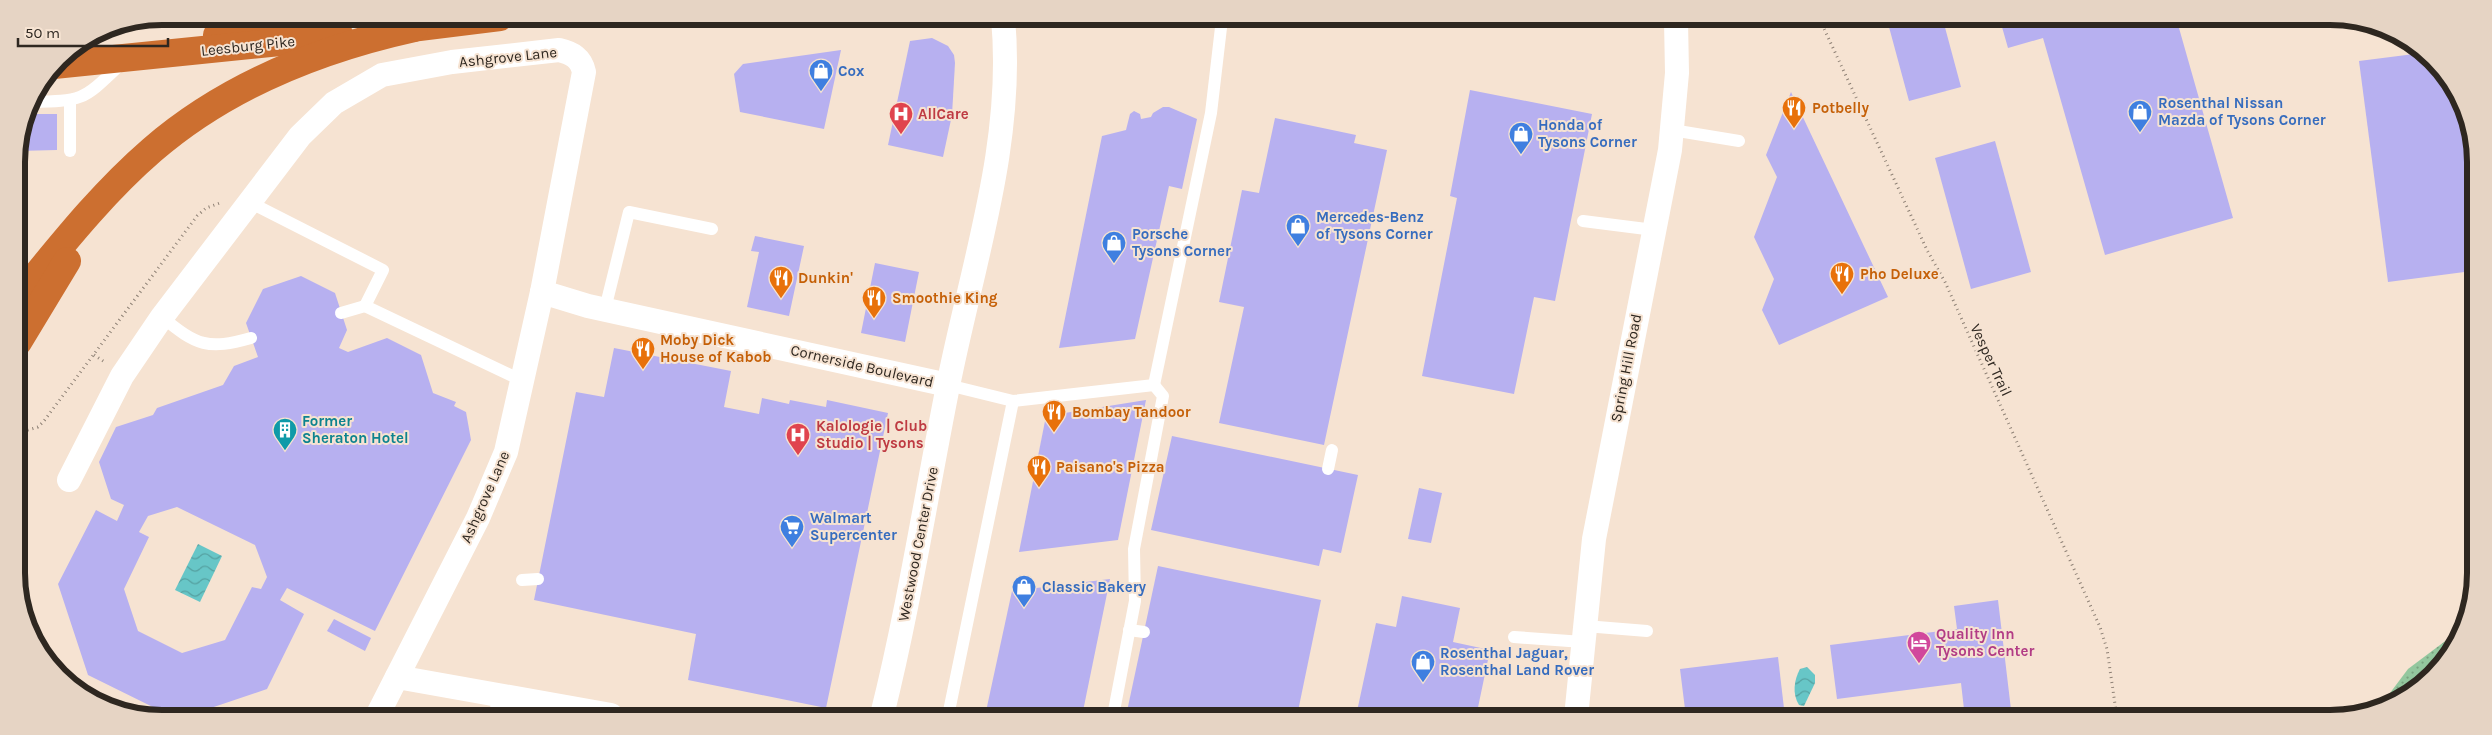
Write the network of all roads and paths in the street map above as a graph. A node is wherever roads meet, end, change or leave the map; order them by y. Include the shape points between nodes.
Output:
1 (257, 25) edge
2 (437, 25) edge
3 (1003, 25) edge
4 (1221, 25) edge
5 (1676, 25) edge
6 (1822, 25) edge
7 (414, 28) junction
8 (126, 59) junction
9 (66, 64) edge
10 (70, 101) junction
11 (39, 102) edge
12 (1672, 130) junction
13 (1739, 141) dead end
14 (70, 151) dead end
15 (110, 191) junction
16 (226, 201) dead end
17 (249, 202) junction
18 (1583, 221) dead end
19 (712, 230) dead end
20 (1654, 230) junction
21 (25, 290) edge
22 (542, 292) junction
23 (365, 306) junction
24 (605, 309) junction
25 (341, 313) dead end
26 (162, 317) junction
27 (25, 331) edge
28 (251, 338) dead end
29 (521, 380) junction
30 (1154, 384) junction
31 (948, 386) junction
32 (1013, 401) junction
33 (25, 431) edge
34 (1332, 450) dead end
35 (1328, 469) dead end
36 (69, 480) dead end
37 (538, 579) dead end
38 (522, 580) dead end
39 (1129, 630) junction
40 (1144, 632) dead end
41 (1647, 632) dead end
42 (1584, 634) junction
43 (1514, 638) dead end
44 (397, 677) junction
45 (497, 705) edge
46 (380, 710) edge
47 (554, 710) edge
48 (883, 710) edge
49 (949, 710) edge
50 (1114, 710) edge
51 (1577, 710) edge
52 (2117, 710) edge

1 - 8 highway
2 - 7 highway, Leesburg Pike
3 - 31 street, Westwood Center Drive via 1005,95 997,158
4 - 30 lane via 1211,113
5 - 12 street, Spring Hill Road via 1677,73
6 - 52 path, Vesper Trail via 1944,282 2100,627 2107,649
7 - 8 highway, Leesburg Pike
7 - 15 highway via 341,47 240,89 159,145
8 - 9 highway, Leesburg Pike
8 - 10 lane via 89,94
10 - 11 lane
10 - 14 lane
12 - 13 lane
12 - 20 street, Spring Hill Road
15 - 21 highway
15 - 27 highway
16 - 33 path via 206,208 197,216 96,356 44,421 38,427
17 - 22 street, Ashgrove Lane via 300,136 334,103 382,75 452,62 559,50 568,52 576,56 584,72
17 - 23 lane via 383,270
17 - 26 street, Ashgrove Lane
18 - 20 lane
19 - 24 lane via 629,212
20 - 42 street, Spring Hill Road via 1596,529
22 - 24 street, Cornerside Boulevard
22 - 29 street, Ashgrove Lane
23 - 25 lane
23 - 29 lane
24 - 31 street, Cornerside Boulevard
26 - 28 lane via 180,332 208,345 224,346
26 - 36 street, Ashgrove Lane via 122,376
29 - 44 street, Ashgrove Lane via 500,470
30 - 32 lane
30 - 39 lane via 1163,396 1134,549 1135,601
31 - 32 lane
31 - 48 street, Westwood Center Drive
32 - 49 lane
34 - 35 lane
37 - 38 lane
39 - 40 lane
39 - 50 lane
41 - 42 lane
42 - 43 lane
42 - 51 street, Spring Hill Road
44 - 45 street
44 - 46 street, Ashgrove Lane
45 - 47 street

